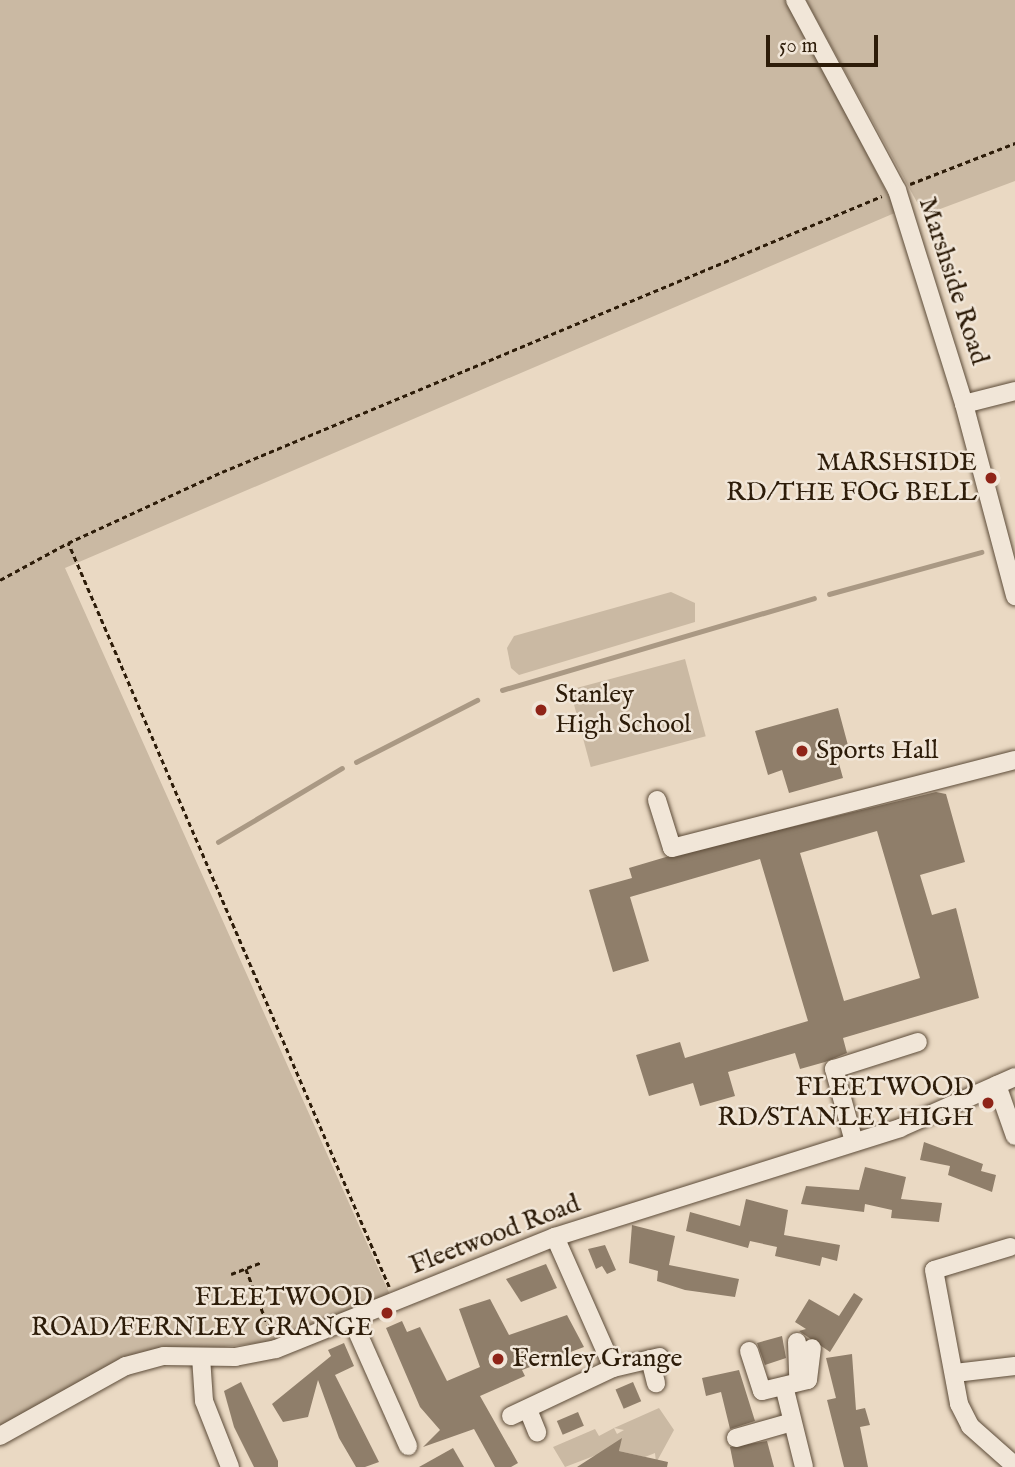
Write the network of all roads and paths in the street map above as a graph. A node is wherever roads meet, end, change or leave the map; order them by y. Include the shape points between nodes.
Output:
1 (795, 0) edge
2 (1015, 143) edge
3 (897, 190) junction
4 (1015, 391) edge
5 (964, 404) junction
6 (68, 543) junction
7 (1008, 547) edge
8 (0, 580) edge
9 (1015, 596) edge
10 (1015, 760) edge
11 (657, 800) dead end
12 (918, 1042) dead end
13 (1015, 1077) edge
14 (997, 1085) junction
15 (1015, 1136) edge
16 (853, 1142) junction
17 (555, 1237) junction
18 (1010, 1248) dead end
19 (262, 1262) dead end
20 (246, 1269) junction
21 (231, 1274) dead end
22 (396, 1302) junction
23 (352, 1320) junction
24 (276, 1349) junction
25 (749, 1351) dead end
26 (201, 1357) junction
27 (1015, 1366) edge
28 (613, 1368) junction
29 (955, 1373) junction
30 (799, 1379) junction
31 (656, 1383) dead end
32 (793, 1422) junction
33 (537, 1432) dead end
34 (0, 1436) edge
35 (736, 1438) dead end
36 (408, 1446) dead end
37 (1015, 1466) edge
38 (230, 1467) edge
39 (804, 1467) edge

1 - 3 street, Marshside Road
2 - 3 path
3 - 5 street, Marshside Road
3 - 6 path via 222,472
4 - 5 street
5 - 7 street, Marshside Road
6 - 8 path
6 - 22 path
7 - 9 street, Marshside Road
10 - 11 street via 672,848
12 - 16 street via 834,1069
13 - 14 street, Fleetwood Road
14 - 15 street
14 - 16 street, Fleetwood Road
16 - 17 street, Fleetwood Road
17 - 22 street, Fleetwood Road
17 - 28 street
18 - 29 street via 934,1270
19 - 20 path
20 - 21 path
20 - 24 path
22 - 23 street, Fleetwood Road
23 - 24 street, Fleetwood Road
23 - 36 street
24 - 26 street, Fleetwood Road
25 - 30 street via 762,1391
26 - 34 street, Fleetwood Road via 126,1366
26 - 38 street via 204,1401
27 - 29 street
28 - 31 street via 655,1358
28 - 33 street via 520,1414
29 - 37 street via 970,1426
30 - 30 street via 811,1350
30 - 32 street
32 - 35 street
32 - 39 street

